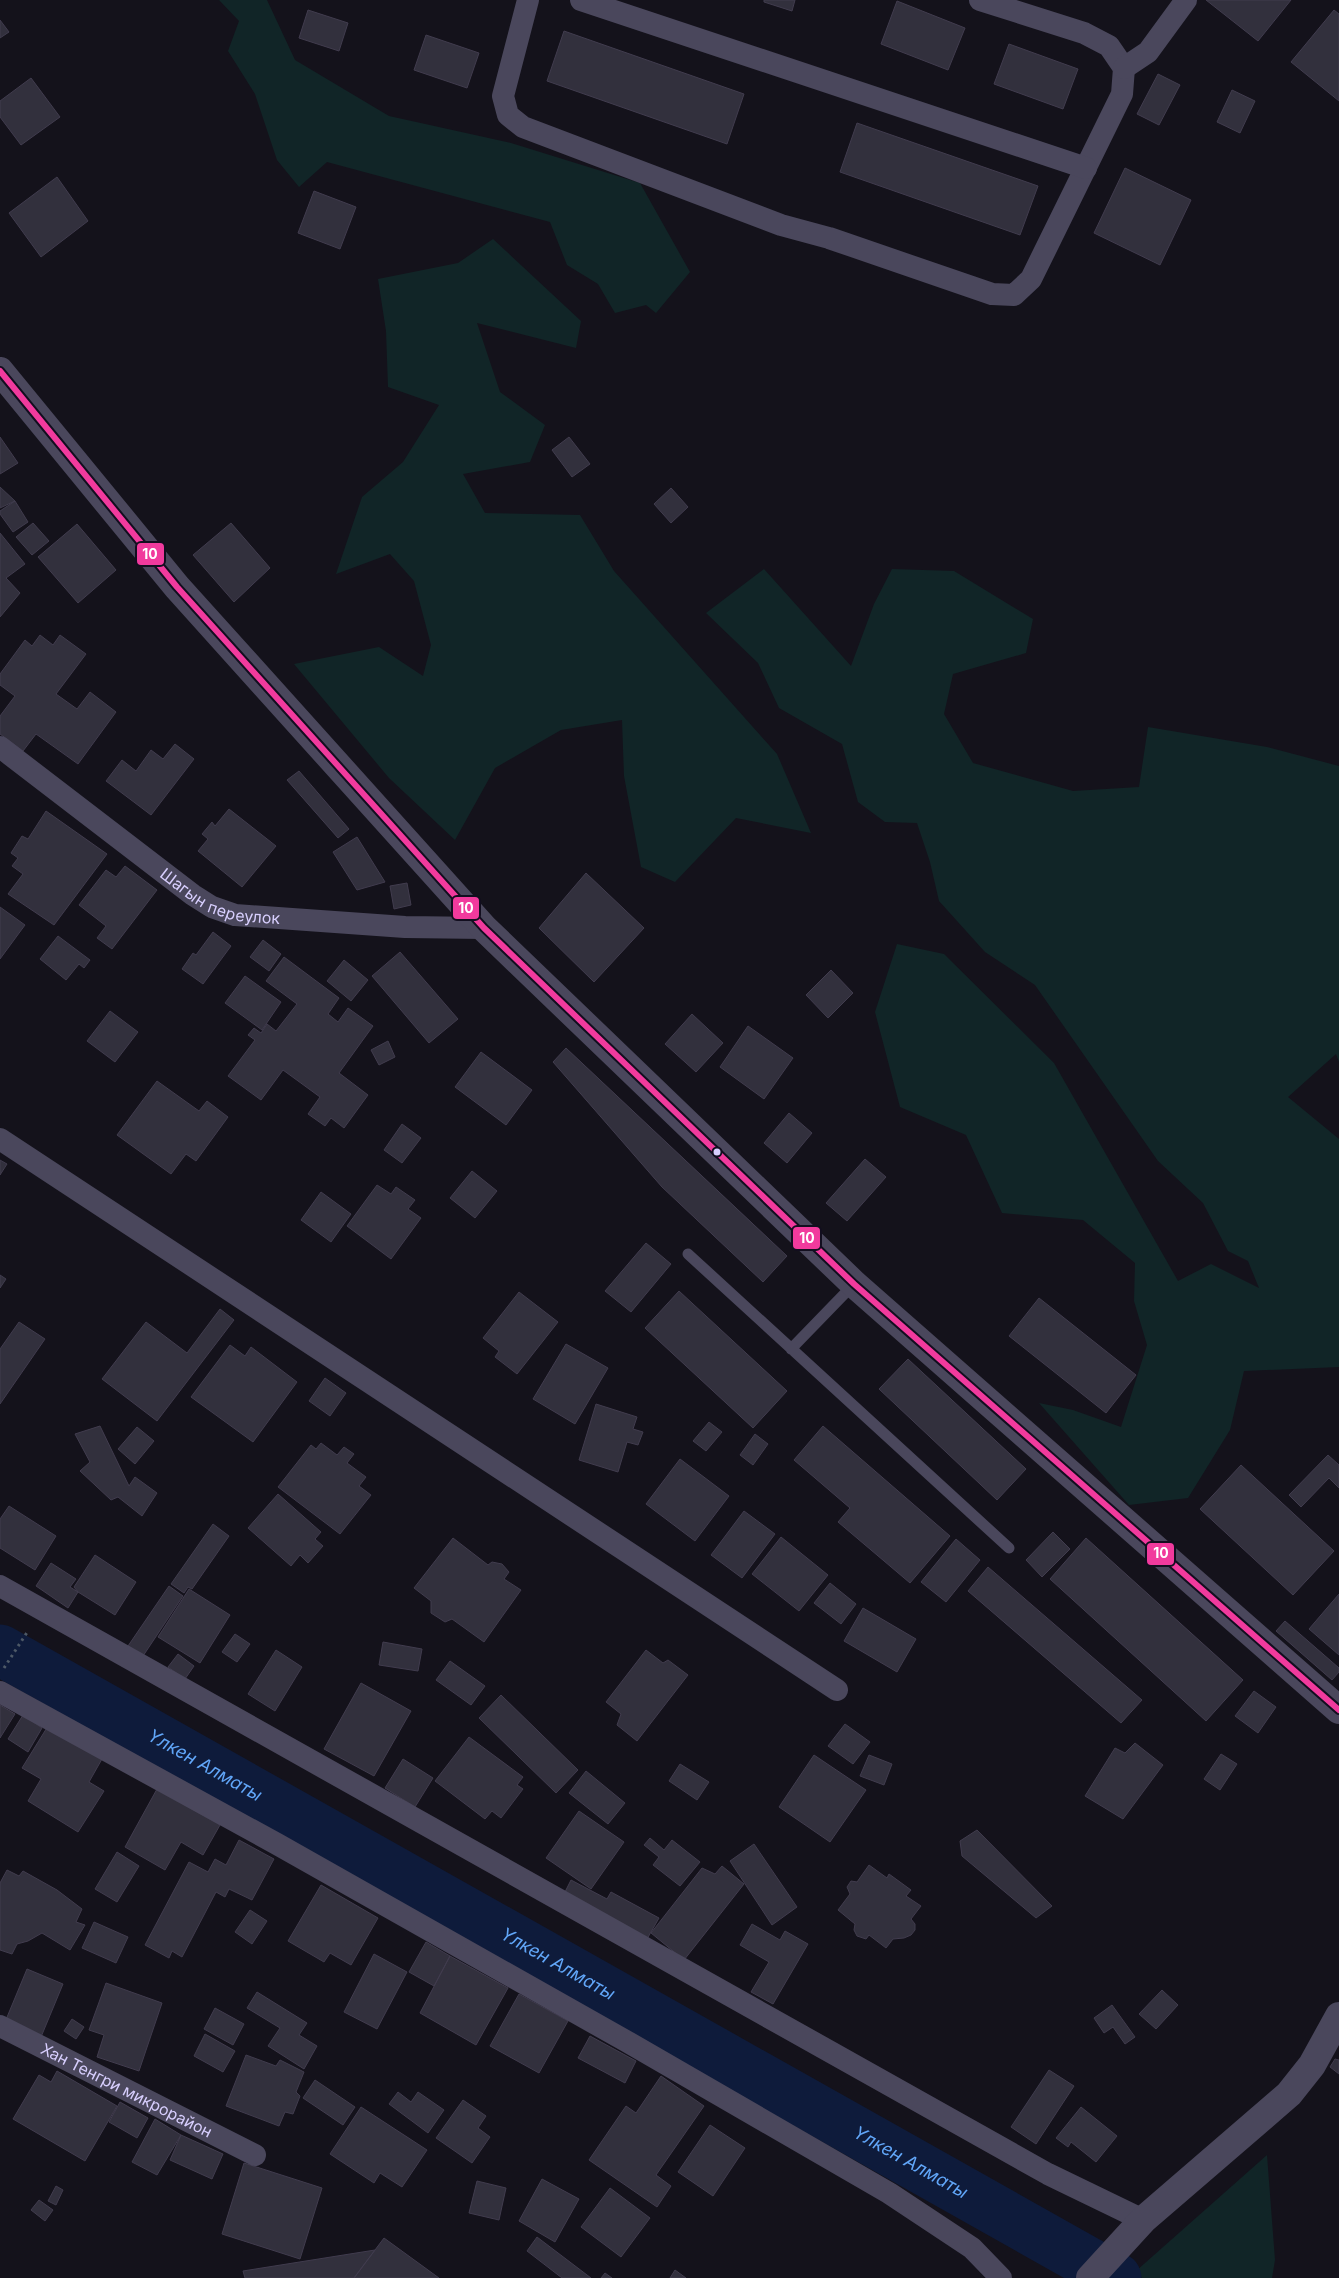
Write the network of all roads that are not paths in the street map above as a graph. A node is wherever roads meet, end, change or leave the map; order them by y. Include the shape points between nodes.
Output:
1 (528, 0) edge
2 (581, 0) edge
3 (980, 0) edge
4 (1186, 0) edge
5 (1124, 68) junction
6 (1086, 168) junction
7 (0, 371) edge
8 (0, 747) edge
9 (484, 928) junction
10 (0, 1139) edge
11 (688, 1254) dead end
12 (854, 1284) junction
13 (791, 1349) junction
14 (1008, 1548) dead end
15 (0, 1586) edge
16 (837, 1690) dead end
17 (0, 1692) edge
18 (1339, 1710) edge
19 (1339, 2016) edge
20 (0, 2026) edge
21 (255, 2155) dead end
22 (1143, 2220) junction
23 (1001, 2278) edge
24 (1090, 2278) edge

1 - 6 street via 503,96 508,116 523,127 781,225 829,238 992,294 1014,295 1031,279
2 - 6 street
3 - 5 street via 1084,33 1109,46
4 - 5 street via 1148,52
5 - 6 street via 1122,94
7 - 9 street via 177,587
8 - 9 street, Шагын переулок via 212,907 235,915 405,927
9 - 12 street
10 - 16 street
11 - 13 lane
12 - 13 lane
12 - 18 street
13 - 14 lane
15 - 22 street via 1048,2174
17 - 23 street via 592,2022 889,2193 972,2248
19 - 22 street via 1312,2065 1288,2094
20 - 21 street, Хан Тенгри микрорайон
22 - 24 street

